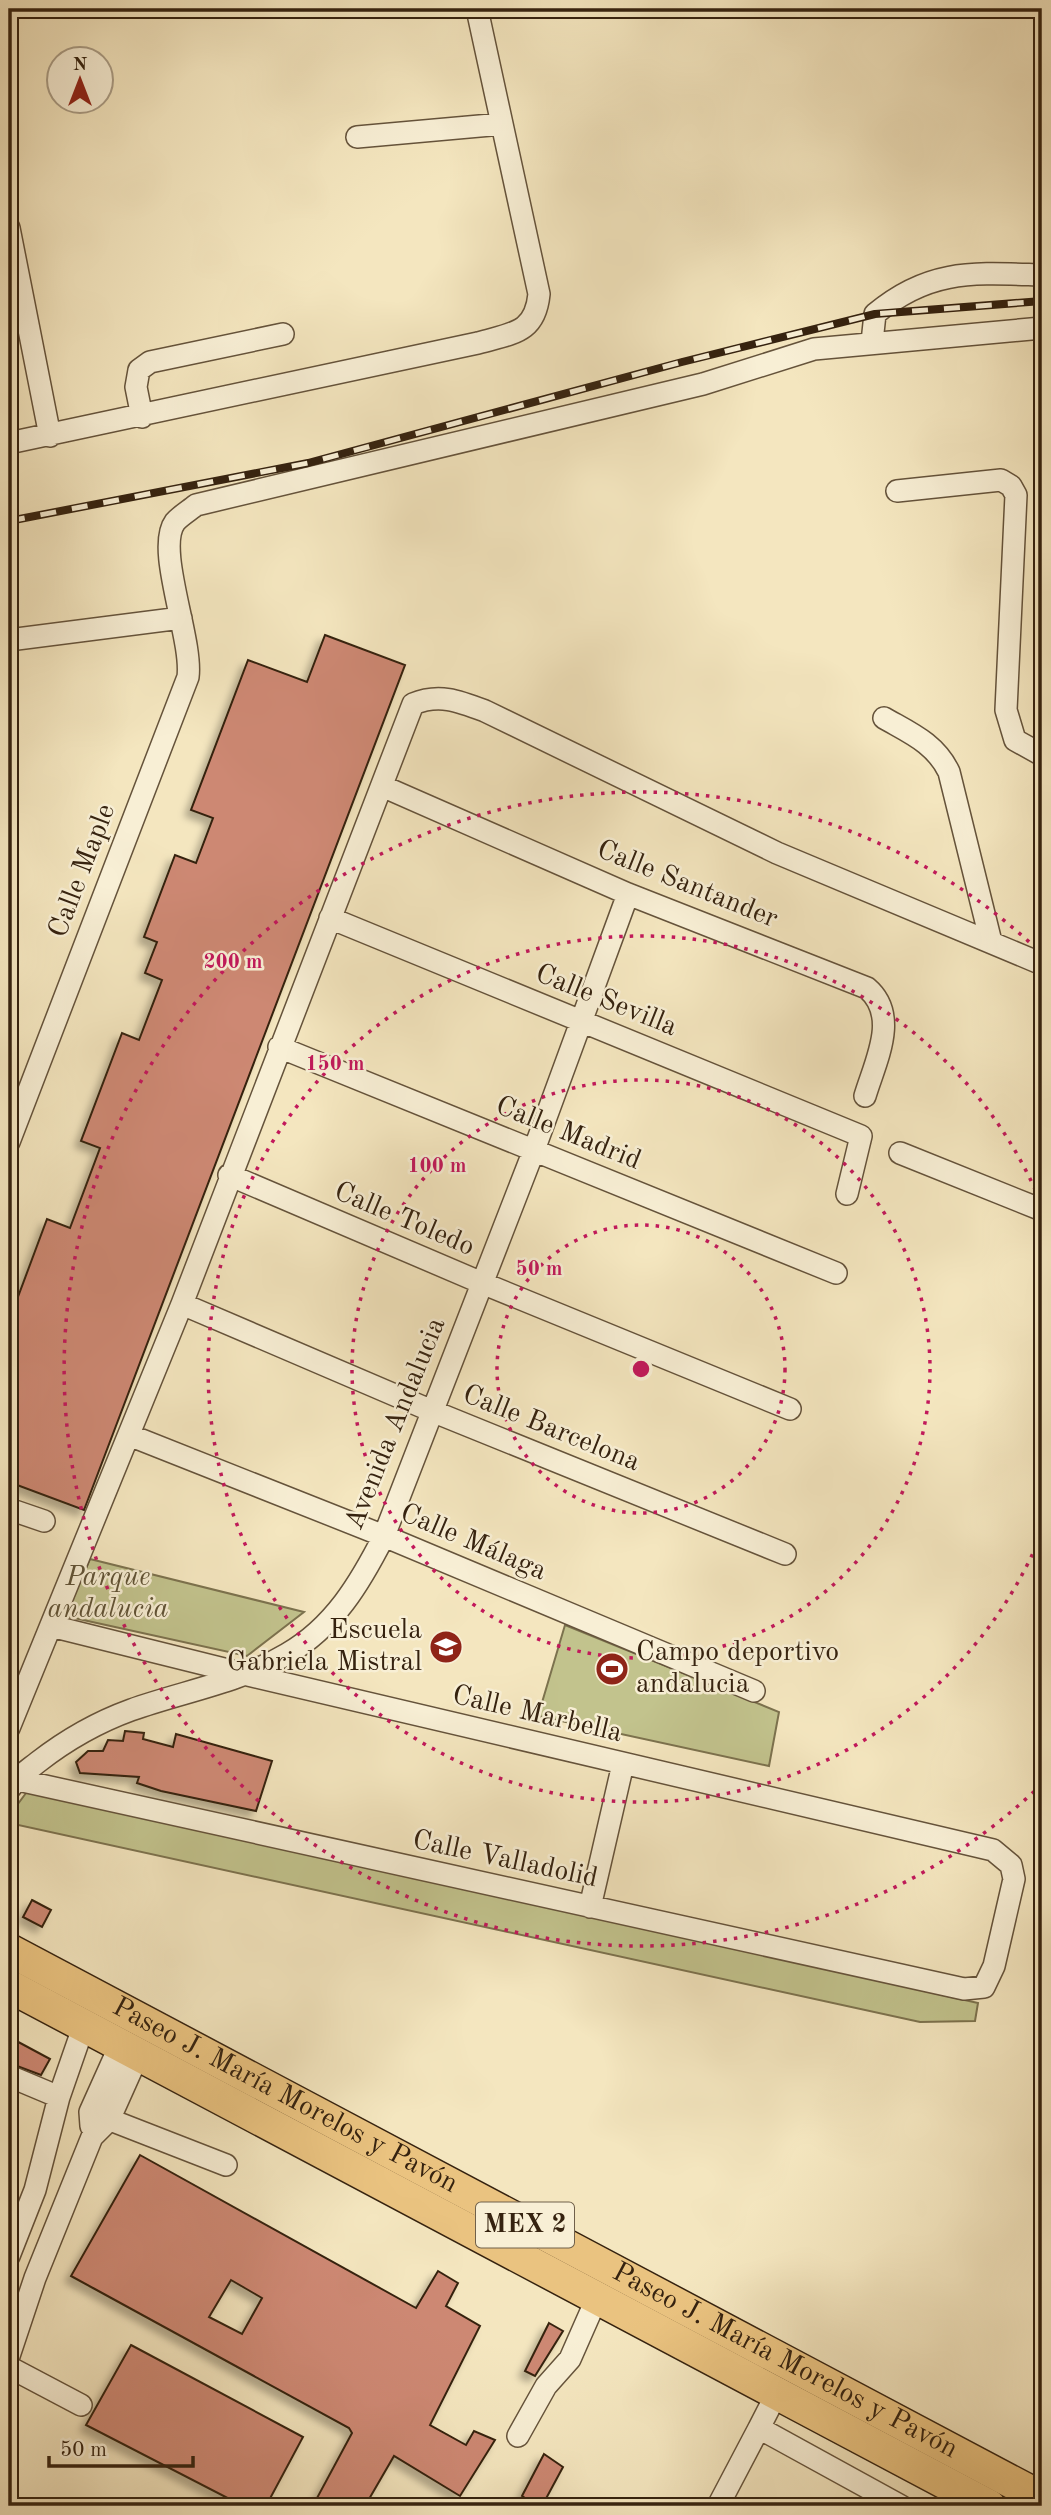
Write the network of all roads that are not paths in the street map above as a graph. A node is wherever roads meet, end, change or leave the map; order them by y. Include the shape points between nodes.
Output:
1 (477, 9) edge
2 (502, 124) junction
3 (357, 137) dead end
4 (9, 228) edge
5 (1042, 275) edge
6 (1042, 328) edge
7 (283, 334) dead end
8 (872, 342) junction
9 (142, 417) junction
10 (50, 436) junction
11 (9, 443) edge
12 (897, 491) dead end
13 (181, 618) junction
14 (9, 640) edge
15 (884, 718) dead end
16 (1042, 755) edge
17 (382, 786) junction
18 (628, 894) junction
19 (330, 918) junction
20 (991, 942) junction
21 (1042, 964) edge
22 (581, 1021) junction
23 (279, 1046) junction
24 (865, 1096) dead end
25 (10, 1133) edge
26 (534, 1150) junction
27 (900, 1153) dead end
28 (229, 1175) junction
29 (847, 1195) dead end
30 (1042, 1210) edge
31 (836, 1273) dead end
32 (482, 1283) junction
33 (181, 1304) junction
34 (790, 1409) dead end
35 (432, 1411) junction
36 (129, 1435) junction
37 (9, 1509) edge
38 (44, 1521) dead end
39 (384, 1536) junction
40 (785, 1554) dead end
41 (51, 1626) junction
42 (248, 1675) junction
43 (754, 1691) dead end
44 (9, 1728) edge
45 (624, 1764) junction
46 (11, 1783) edge
47 (590, 1907) junction
48 (9, 1950) edge
49 (9, 1986) edge
50 (984, 1987) joint
51 (85, 2025) junction
52 (130, 2048) junction
53 (9, 2076) edge
54 (59, 2097) junction
55 (99, 2116) junction
56 (226, 2165) dead end
57 (9, 2256) edge
58 (596, 2300) junction
59 (9, 2356) edge
60 (9, 2367) edge
61 (777, 2393) junction
62 (81, 2406) dead end
63 (759, 2428) junction
64 (518, 2436) dead end
65 (1042, 2498) edge
66 (718, 2506) edge
67 (901, 2506) edge
68 (989, 2506) edge

1 - 2 street
2 - 3 street
2 - 9 street via 540,294 537,312 528,326 478,343
4 - 10 street
5 - 8 street via 978,273 925,282 898,295 875,314
6 - 8 street, Calle Maple
7 - 9 street via 150,362 139,370 136,387
8 - 13 street, Calle Maple via 814,349 704,384 197,505 174,523 167,544
9 - 10 street
10 - 11 street
12 - 16 street via 1002,480 1012,486 1016,495 1006,710 1015,740
13 - 14 street
13 - 25 street, Calle Maple via 190,664 188,677
15 - 20 street via 932,746 949,772
17 - 18 street, Calle Santander
17 - 19 street
17 - 20 street via 412,704 428,698 460,702 765,847
18 - 22 street, Avenida Andalucia
18 - 24 street, Calle Santander via 867,988 878,1000 884,1034
19 - 22 street, Calle Sevilla
19 - 23 street
20 - 21 street
22 - 26 street, Avenida Andalucia
22 - 29 street, Calle Sevilla via 861,1136
23 - 26 street, Calle Madrid
23 - 28 street
26 - 31 street, Calle Madrid
26 - 32 street, Avenida Andalucia
27 - 30 street
28 - 32 street, Calle Toledo
28 - 33 street
32 - 34 street, Calle Toledo
32 - 35 street, Avenida Andalucia
33 - 35 street, Calle Barcelona
33 - 36 street
35 - 39 street, Avenida Andalucia
35 - 40 street, Calle Barcelona
36 - 39 street, Calle Málaga
36 - 41 street
37 - 38 street
39 - 42 street, Avenida Andalucia via 343,1606 289,1653
39 - 43 street, Calle Málaga
41 - 42 street, Calle Marbella
41 - 44 street
42 - 45 street, Calle Marbella
42 - 46 street, Avenida Andalucia via 130,1710 72,1739
45 - 47 street
45 - 50 street, Calle Marbella via 993,1850 1008,1860 1014,1879 994,1966
46 - 47 street, Calle Valladolid
47 - 50 street, Calle Valladolid via 964,1989
48 - 65 highway, Paseo J. María Morelos y Pavón / MEX 2
49 - 51 highway, Paseo J. María Morelos y Pavón / MEX 2
51 - 52 highway, Paseo J. María Morelos y Pavón / MEX 2
51 - 54 street
52 - 55 street
52 - 58 highway, Paseo J. María Morelos y Pavón / MEX 2
53 - 54 street
54 - 57 street via 35,2190
55 - 56 street
55 - 59 street
58 - 61 highway, Paseo J. María Morelos y Pavón / MEX 2
58 - 64 street via 570,2359 546,2386
60 - 62 street
61 - 63 street
61 - 68 highway, Paseo J. María Morelos y Pavón / MEX 2
63 - 66 street
63 - 67 street

